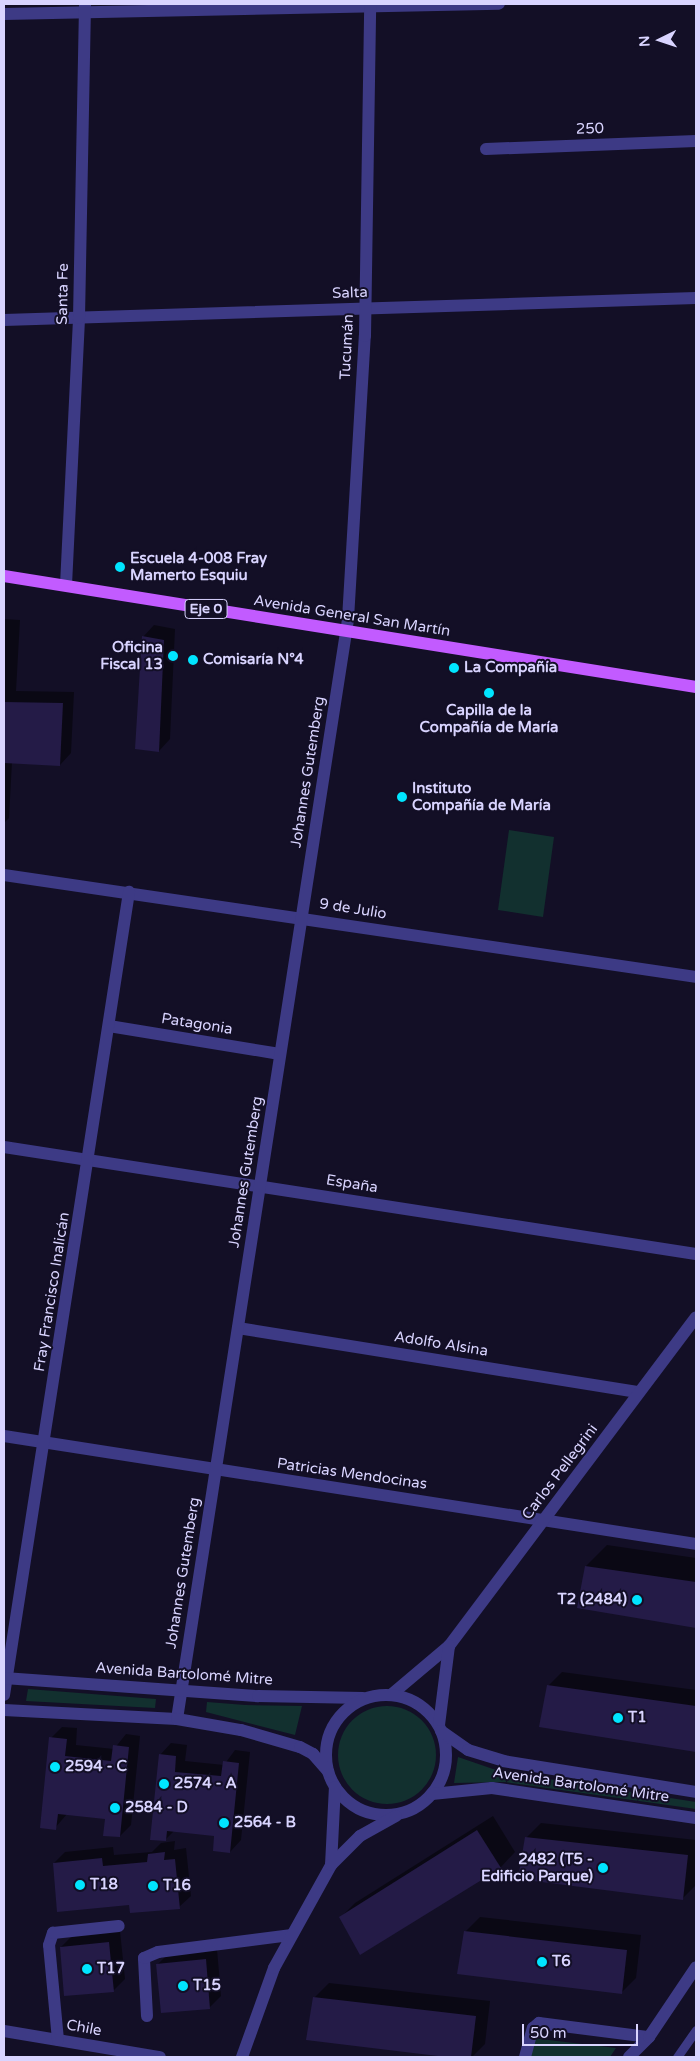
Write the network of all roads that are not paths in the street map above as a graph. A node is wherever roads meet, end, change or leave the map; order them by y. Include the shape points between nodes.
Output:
1 (499, 4) edge
2 (370, 6) edge
3 (85, 8) edge
4 (4, 14) edge
5 (696, 141) edge
6 (486, 149) dead end
7 (696, 298) edge
8 (365, 309) junction
9 (79, 318) junction
10 (4, 320) edge
11 (4, 576) edge
12 (66, 585) junction
13 (346, 631) junction
14 (696, 687) edge
15 (4, 875) edge
16 (129, 892) junction
17 (302, 918) junction
18 (696, 977) edge
19 (109, 1026) junction
20 (280, 1054) junction
21 (4, 1146) edge
22 (89, 1158) junction
23 (260, 1186) junction
24 (696, 1254) edge
25 (696, 1317) edge
26 (238, 1328) junction
27 (639, 1392) junction
28 (4, 1436) edge
29 (45, 1442) junction
30 (216, 1471) junction
31 (545, 1518) junction
32 (696, 1544) edge
33 (449, 1646) junction
34 (5, 1678) edge
35 (181, 1691) junction
36 (392, 1694) junction
37 (4, 1696) edge
38 (363, 1698) junction
39 (4, 1710) edge
40 (177, 1719) junction
41 (440, 1728) junction
42 (328, 1771) junction
43 (335, 1787) junction
44 (696, 1792) edge
45 (432, 1794) junction
46 (398, 1814) junction
47 (696, 1818) edge
48 (331, 1865) junction
49 (119, 1926) dead end
50 (290, 1935) junction
51 (696, 1968) edge
52 (147, 2016) dead end
53 (696, 2030) edge
54 (4, 2031) edge
55 (649, 2037) junction
56 (58, 2040) junction
57 (160, 2057) edge
58 (242, 2057) edge
59 (525, 2057) edge
60 (630, 2057) edge
61 (677, 2057) edge

1 - 2 street
2 - 3 street
2 - 8 street, Tucumán
3 - 4 street
3 - 9 street, Santa Fe
5 - 6 street, 250
7 - 8 street, Salta
8 - 9 street, Salta
8 - 13 street, Tucumán
9 - 10 street, Salta
9 - 12 street, Santa Fe
11 - 12 main road, Avenida General San Martín / Eje 0
12 - 13 main road, Avenida General San Martín / Eje 0
13 - 14 main road, Avenida General San Martín / Eje 0
13 - 17 street, Johannes Gutemberg
15 - 16 street, 9 de Julio
16 - 17 street, 9 de Julio
16 - 19 street, Fray Francisco Inalicán
17 - 18 street, 9 de Julio
17 - 20 street, Johannes Gutemberg
19 - 20 street, Patagonia
19 - 22 street, Fray Francisco Inalicán
20 - 23 street, Johannes Gutemberg
21 - 22 street, España
22 - 23 street, España
22 - 29 street, Fray Francisco Inalicán
23 - 24 street, España
23 - 26 street, Johannes Gutemberg
25 - 27 street, Carlos Pellegrini
26 - 27 street, Adolfo Alsina
26 - 30 street, Johannes Gutemberg
27 - 31 street, Carlos Pellegrini
28 - 29 street, Patricias Mendocinas
29 - 30 street, Patricias Mendocinas
29 - 34 street, Fray Francisco Inalicán
30 - 31 street, Patricias Mendocinas
30 - 35 street, Johannes Gutemberg
31 - 32 street, Patricias Mendocinas
31 - 33 street, Carlos Pellegrini
33 - 36 street, Carlos Pellegrini
33 - 41 street, Carlos Pellegrini
34 - 35 street, Avenida Bartolomé Mitre
34 - 37 street, Fray Francisco Inalicán
35 - 38 street, Avenida Bartolomé Mitre
35 - 40 street, Johannes Gutemberg
36 - 38 street
36 - 41 street via 415,1702
38 - 42 street via 349,1706 330,1732 325,1758
39 - 40 street
40 - 42 street via 241,1730 300,1747 313,1754
41 - 44 street, Avenida Bartolomé Mitre via 468,1750 503,1761
41 - 45 street via 446,1763
42 - 43 street
43 - 46 street via 362,1811
43 - 48 street
45 - 46 street via 417,1807
45 - 47 street, Avenida Bartolomé Mitre via 492,1788
46 - 48 street via 355,1840
48 - 50 street
49 - 56 street via 52,1933 49,1945
50 - 52 street via 158,1952 144,1958
50 - 58 street via 260,2001
51 - 55 street
53 - 61 lane
54 - 56 street, Chile
55 - 59 street via 539,2023 533,2028
55 - 60 street
56 - 57 street, Chile

